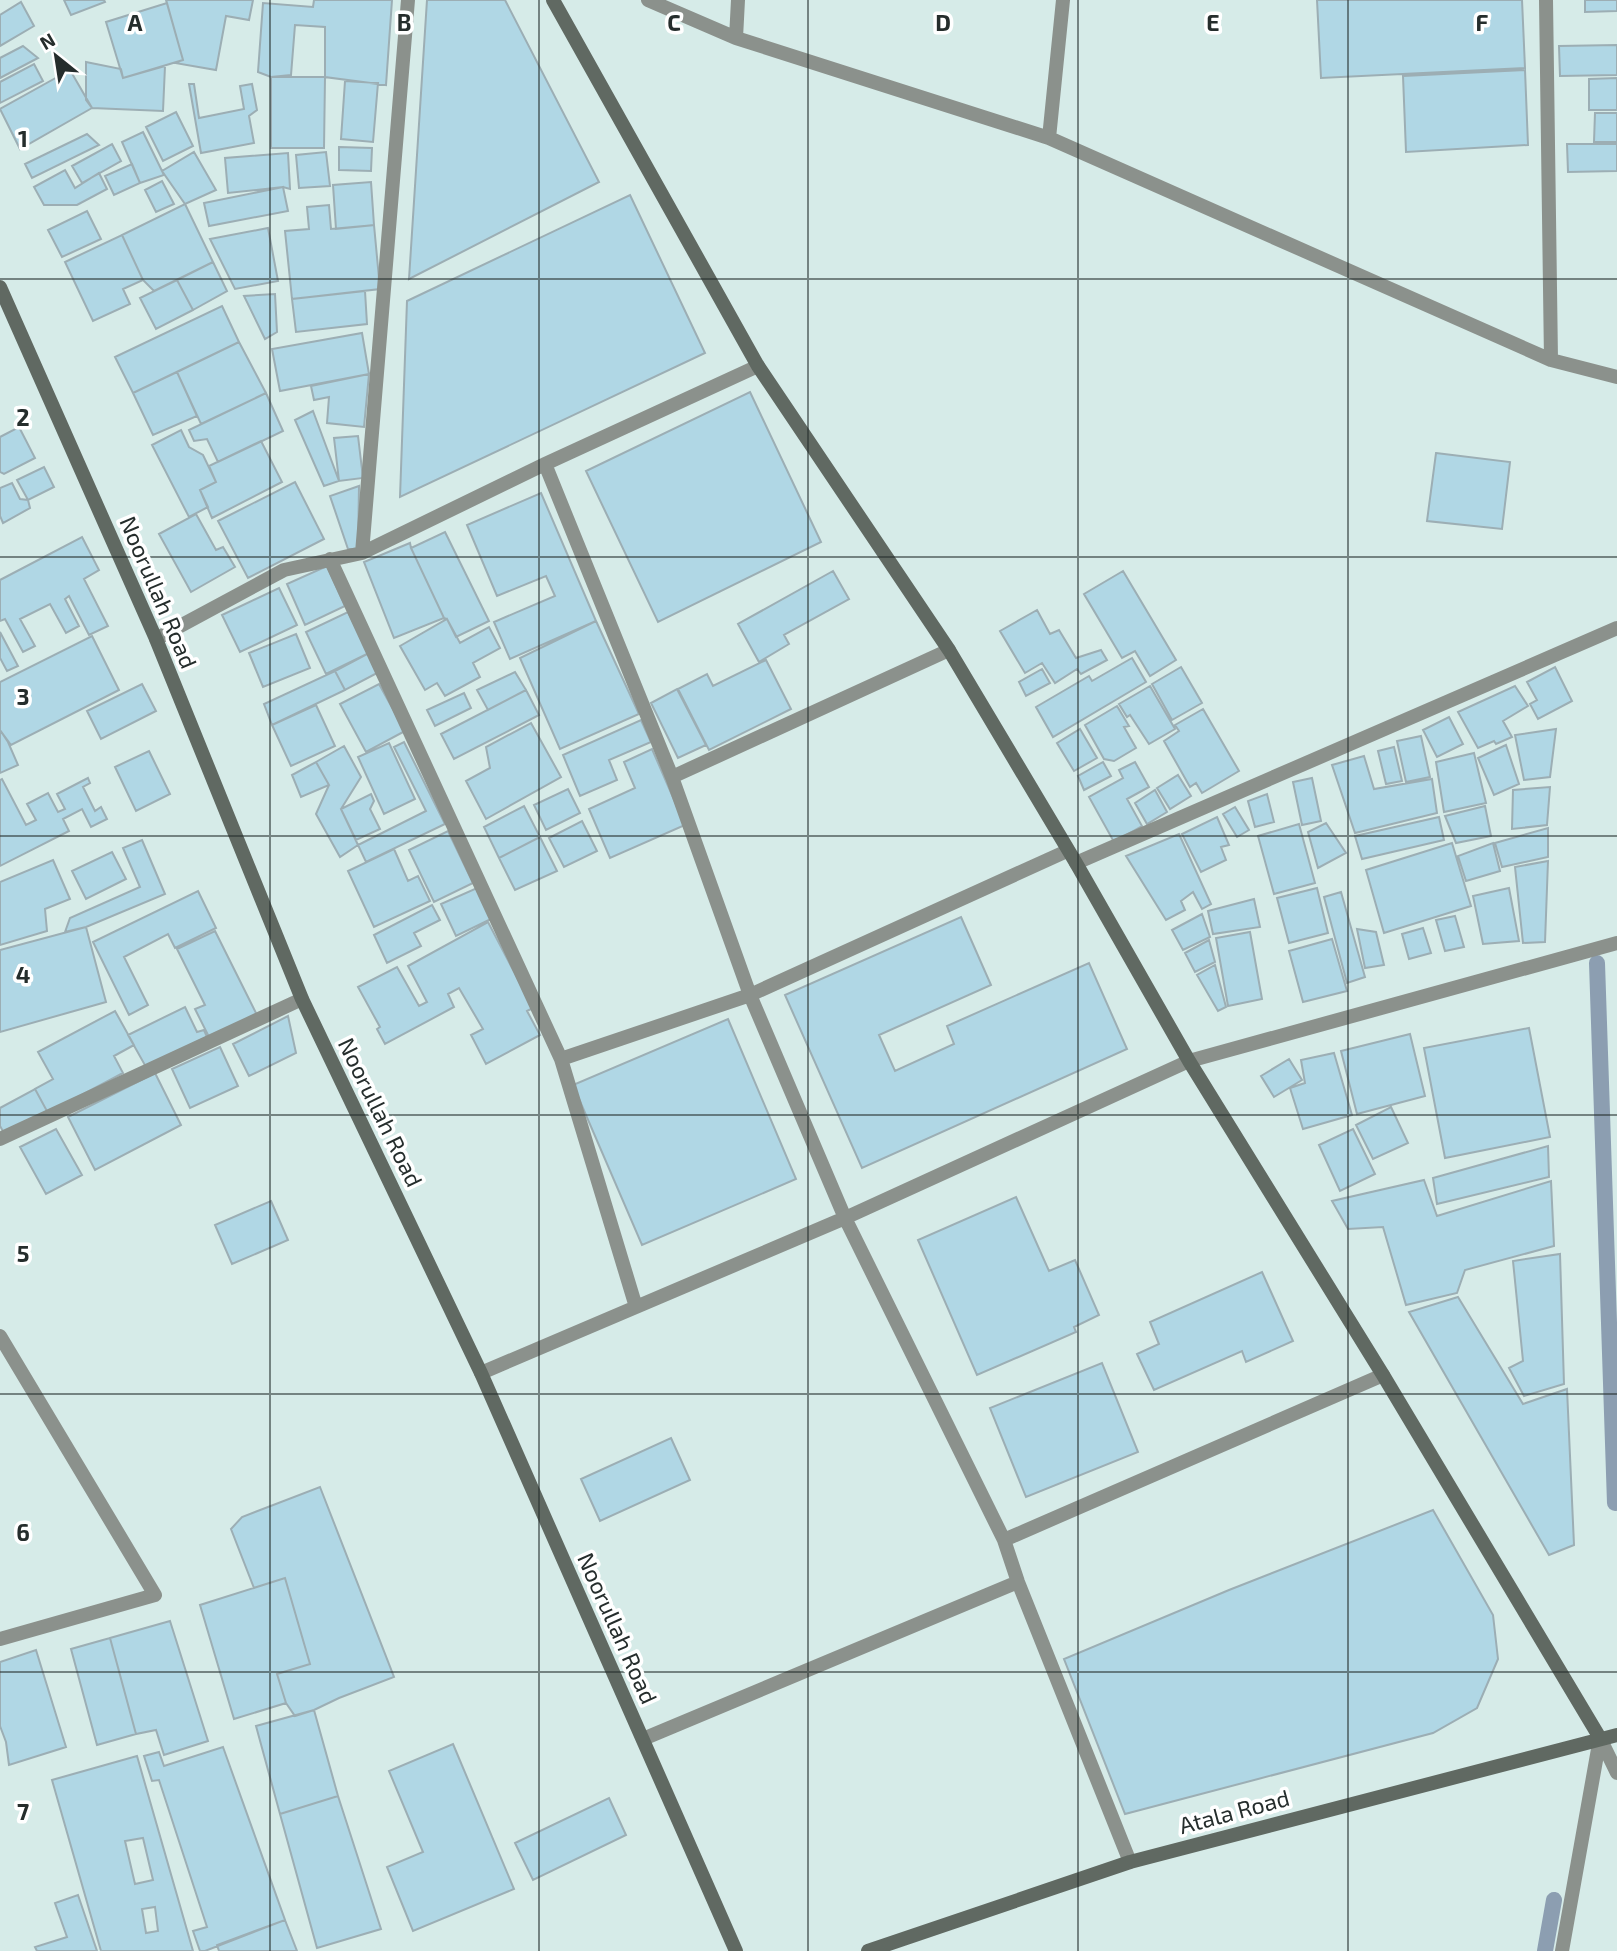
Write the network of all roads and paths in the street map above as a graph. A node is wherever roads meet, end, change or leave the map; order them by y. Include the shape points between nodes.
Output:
1 (408, 0) edge
2 (553, 0) edge
3 (648, 0) edge
4 (738, 0) edge
5 (1063, 0) edge
6 (1546, 0) edge
7 (736, 38) junction
8 (1049, 138) junction
9 (0, 287) edge
10 (1551, 360) junction
11 (758, 366) junction
12 (1617, 377) edge
13 (545, 464) junction
14 (362, 552) junction
15 (330, 559) junction
16 (1617, 628) edge
17 (156, 639) junction
18 (949, 650) junction
19 (672, 777) junction
20 (1067, 851) junction
21 (1076, 863) junction
22 (1617, 943) edge
23 (750, 995) junction
24 (302, 999) junction
25 (561, 1059) junction
26 (1189, 1061) junction
27 (0, 1139) edge
28 (845, 1218) junction
29 (636, 1307) junction
30 (0, 1336) edge
31 (481, 1373) junction
32 (1383, 1375) junction
33 (1004, 1539) junction
34 (1018, 1582) junction
35 (0, 1639) edge
36 (1617, 1735) edge
37 (643, 1738) junction
38 (1600, 1738) junction
39 (1617, 1773) edge
40 (1130, 1861) junction
41 (734, 1950) edge
42 (868, 1951) edge
43 (1562, 1951) edge

1 - 14 street
2 - 11 main road
3 - 7 street
4 - 7 street
5 - 8 street
6 - 10 street
7 - 8 street
8 - 10 street
9 - 17 main road, Noorullah Road
10 - 12 street
11 - 13 street
11 - 18 main road
13 - 14 street
13 - 19 street
14 - 15 street
15 - 17 street via 284,570
15 - 25 street
16 - 21 street
17 - 24 main road, Noorullah Road
18 - 19 street
18 - 20 main road
19 - 23 street
20 - 21 main road
20 - 23 street
21 - 26 main road
22 - 26 street
23 - 25 street
23 - 28 street
24 - 27 street
24 - 31 main road, Noorullah Road
25 - 29 street
26 - 28 street
26 - 32 main road
28 - 29 street
28 - 33 street
29 - 31 street
30 - 35 street via 155,1595
31 - 37 main road, Noorullah Road
32 - 33 street
32 - 38 main road
33 - 34 street
34 - 37 street
34 - 40 street
36 - 38 main road, Atala Road
37 - 41 main road, Noorullah Road
38 - 39 street
38 - 40 main road, Atala Road
38 - 43 street
40 - 42 main road, Atala Road

